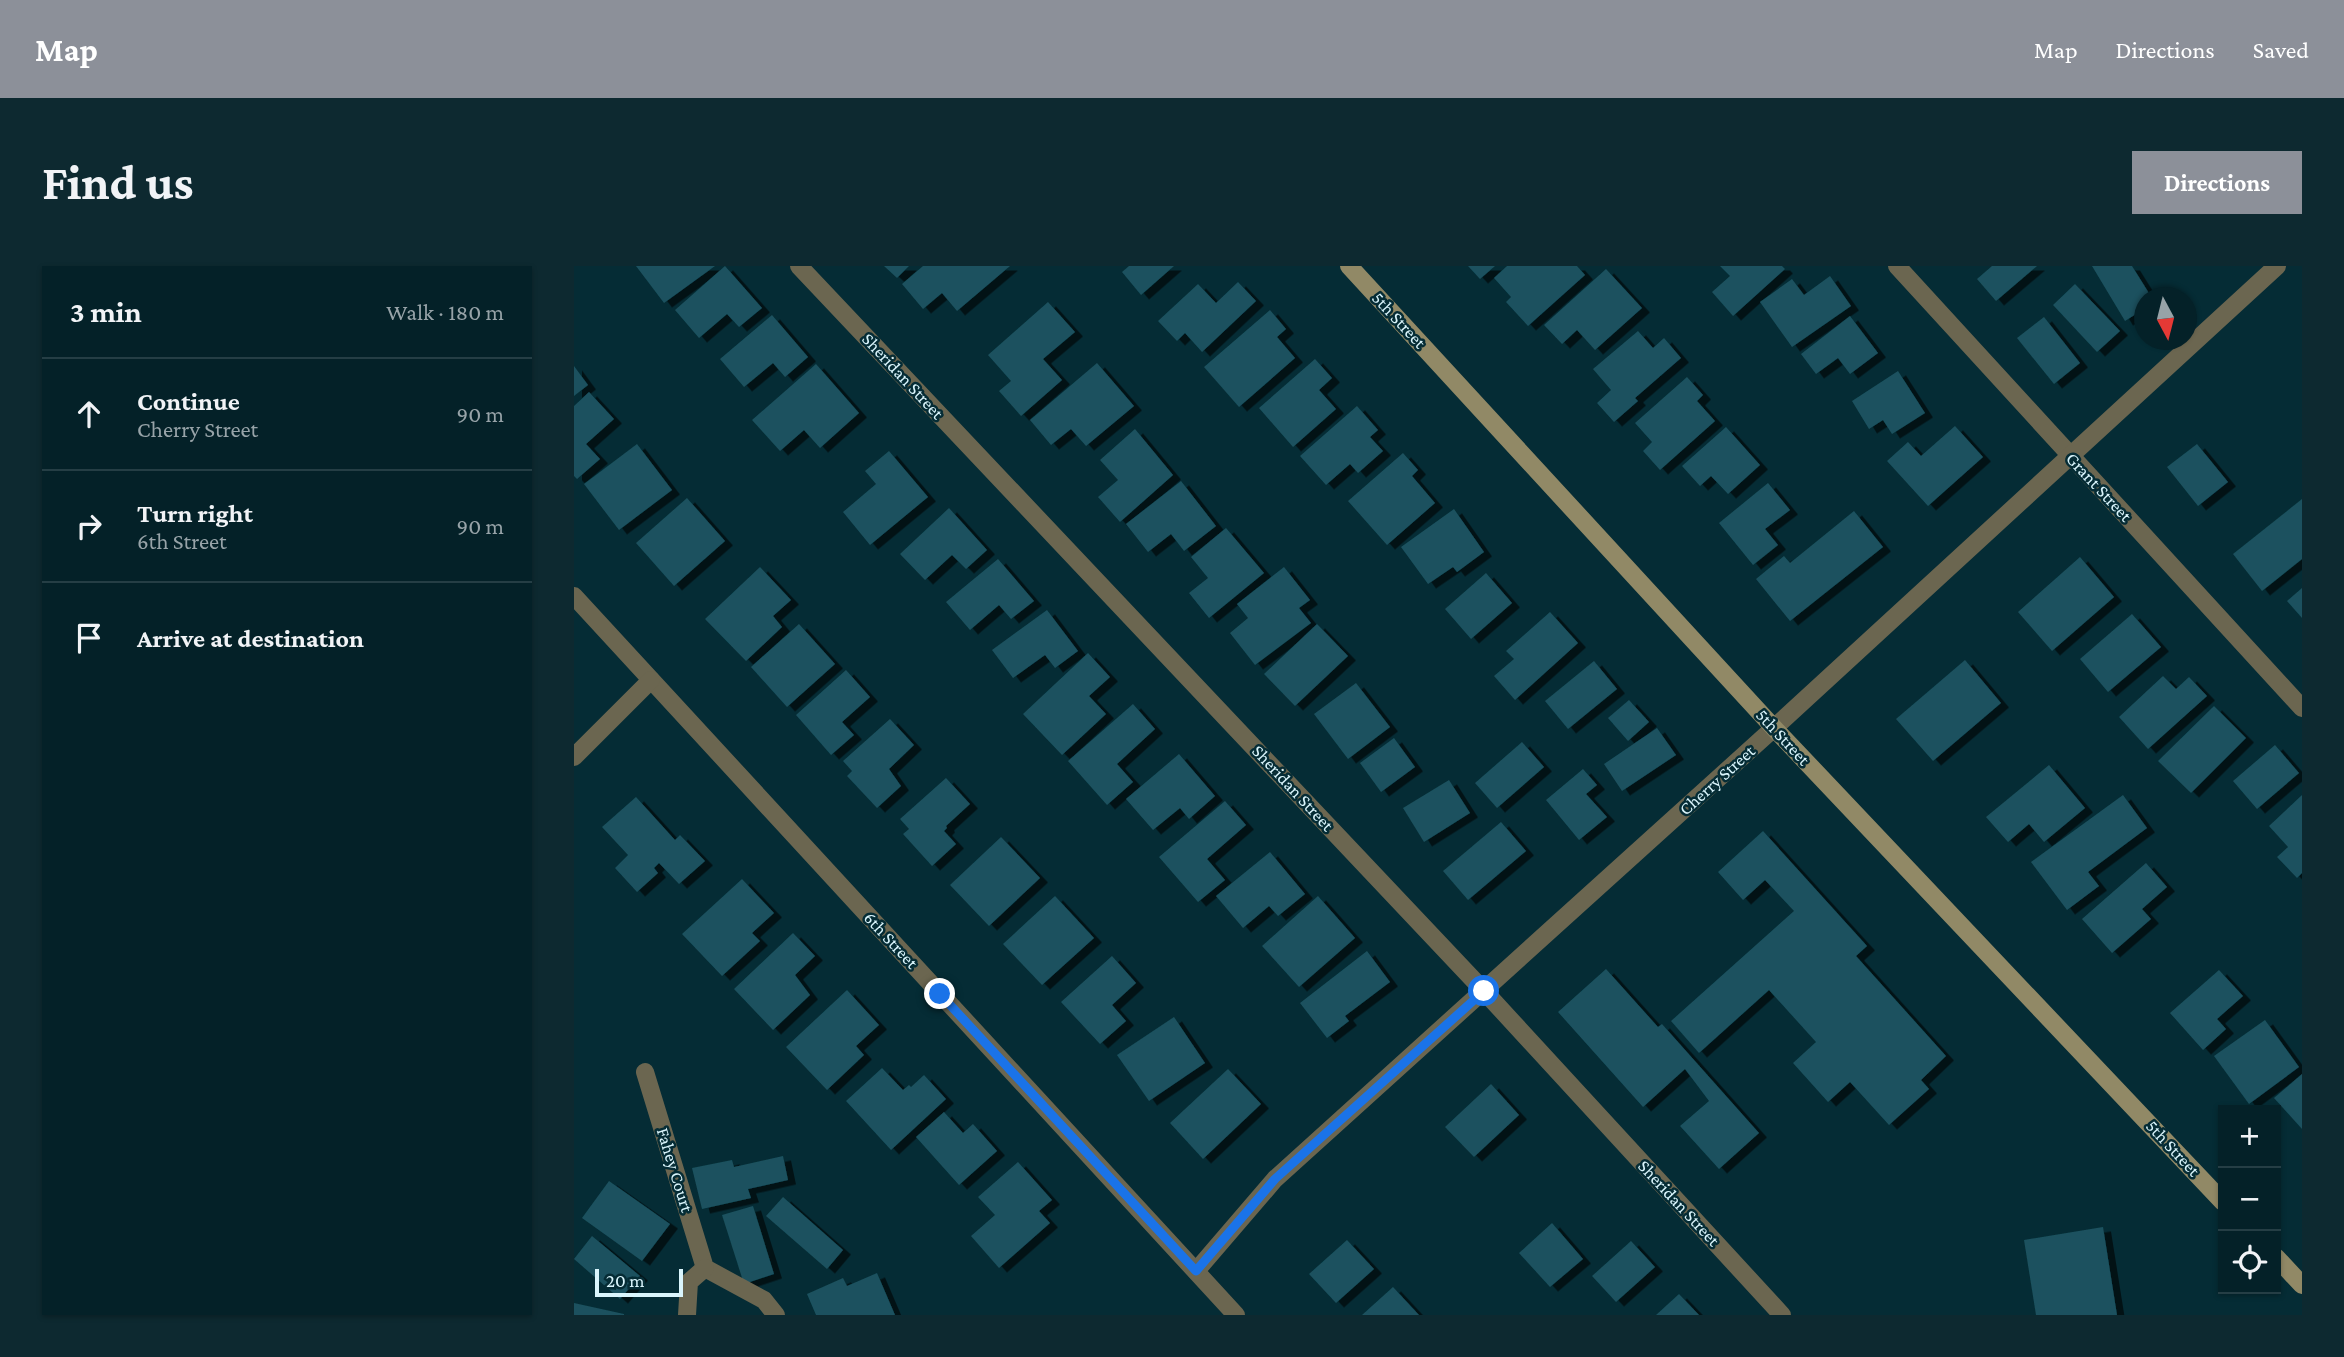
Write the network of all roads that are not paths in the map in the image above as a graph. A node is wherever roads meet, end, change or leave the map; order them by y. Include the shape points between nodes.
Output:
1 (799, 266) edge
2 (1349, 266) edge
3 (1897, 266) edge
4 (2277, 266) edge
5 (2069, 454) junction
6 (574, 596) edge
7 (651, 680) junction
8 (2302, 708) edge
9 (1774, 728) junction
10 (574, 757) edge
11 (1484, 991) junction
12 (645, 1072) dead end
13 (2218, 1197) edge
14 (2281, 1262) edge
15 (705, 1268) junction
16 (1196, 1271) junction
17 (2302, 1285) edge
18 (687, 1315) edge
19 (776, 1315) edge
20 (1236, 1315) edge
21 (1782, 1315) edge

1 - 11 street, Sheridan Street
2 - 9 street, 5th Street
3 - 5 street, Grant Street
4 - 5 street, Cherry Street
5 - 8 street, Grant Street
5 - 9 street, Cherry Street
6 - 7 street, 6th Street
7 - 10 street
7 - 16 street, 6th Street
9 - 11 street, Cherry Street
9 - 13 street, 5th Street
11 - 16 street, Cherry Street via 1275,1179
11 - 21 street, Sheridan Street
12 - 15 street, Fahey Court
14 - 17 street
15 - 18 street via 688,1282
15 - 19 street via 764,1300
16 - 20 street, 6th Street

